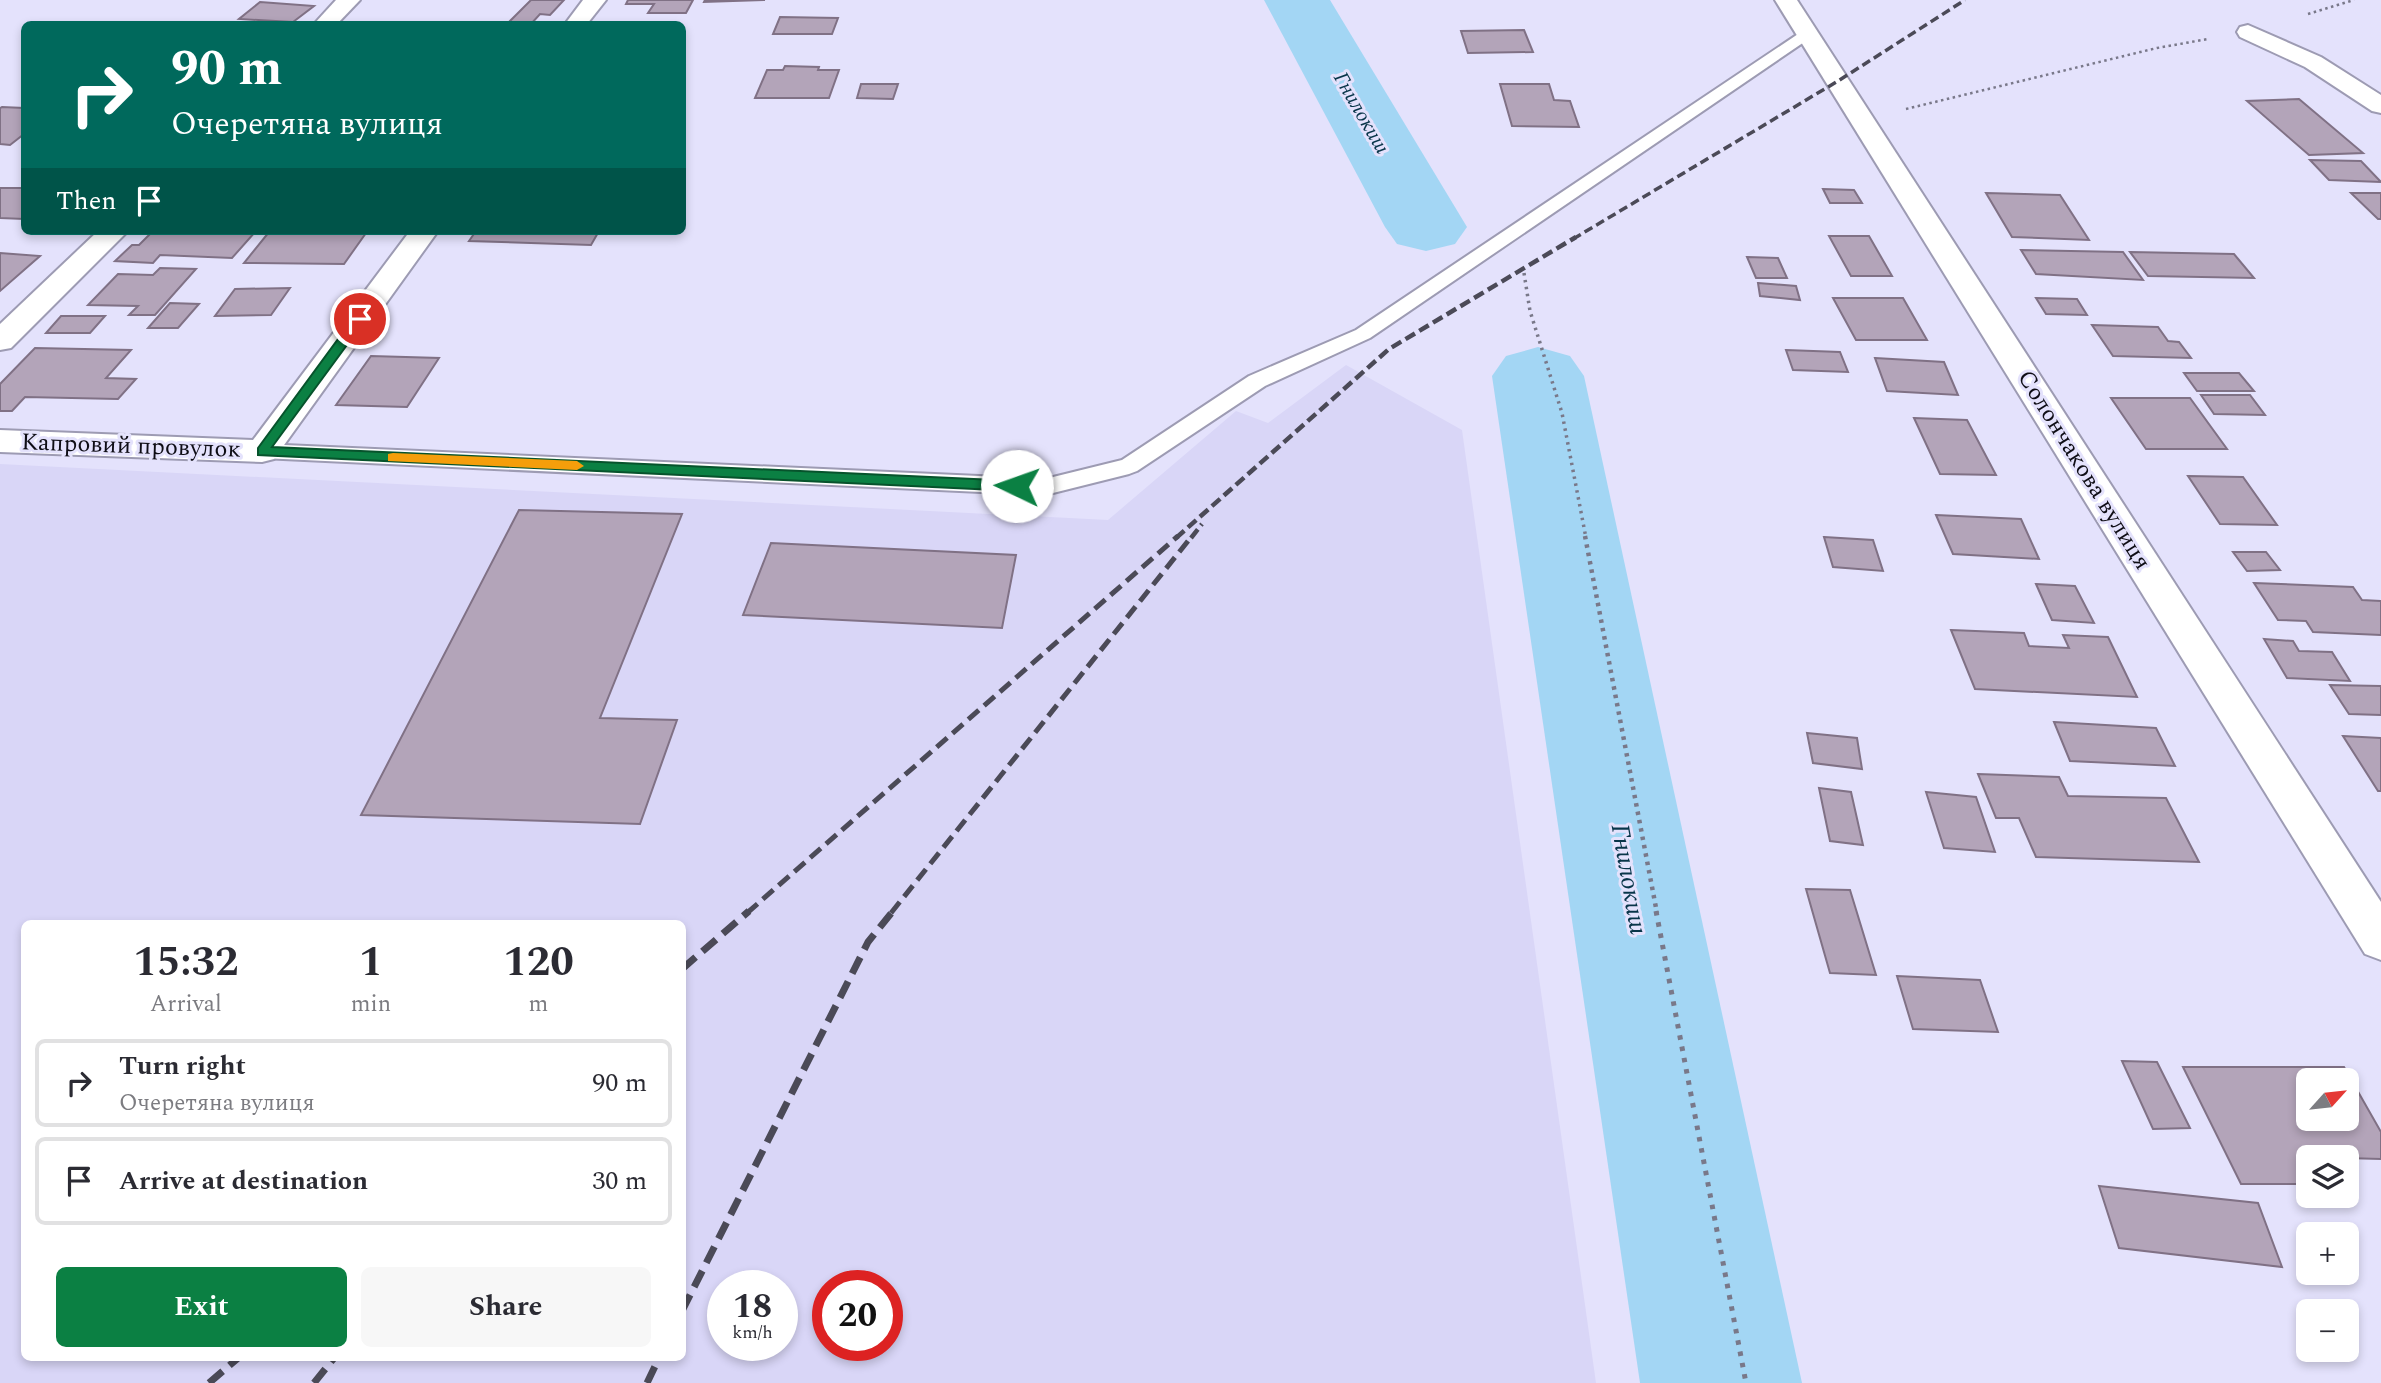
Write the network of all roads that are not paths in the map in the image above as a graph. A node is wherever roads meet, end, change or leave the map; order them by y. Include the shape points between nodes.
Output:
1 (349, 0) edge
2 (594, 0) edge
3 (1786, 0) edge
4 (329, 21) edge
5 (578, 21) edge
6 (2248, 32) road end
7 (1807, 33) junction
8 (2381, 106) edge
9 (110, 235) edge
10 (421, 235) edge
11 (0, 341) edge
12 (0, 441) edge
13 (262, 451) junction
14 (2381, 940) edge

1 - 4 main road
2 - 5 main road
3 - 7 main road, Солончакова вулиця
6 - 8 main road via 2313,62
7 - 13 lane via 1363,334 1257,381 1129,466 1045,487
7 - 14 main road, Солончакова вулиця
9 - 11 main road
10 - 13 main road
12 - 13 main road, Капровий провулок

